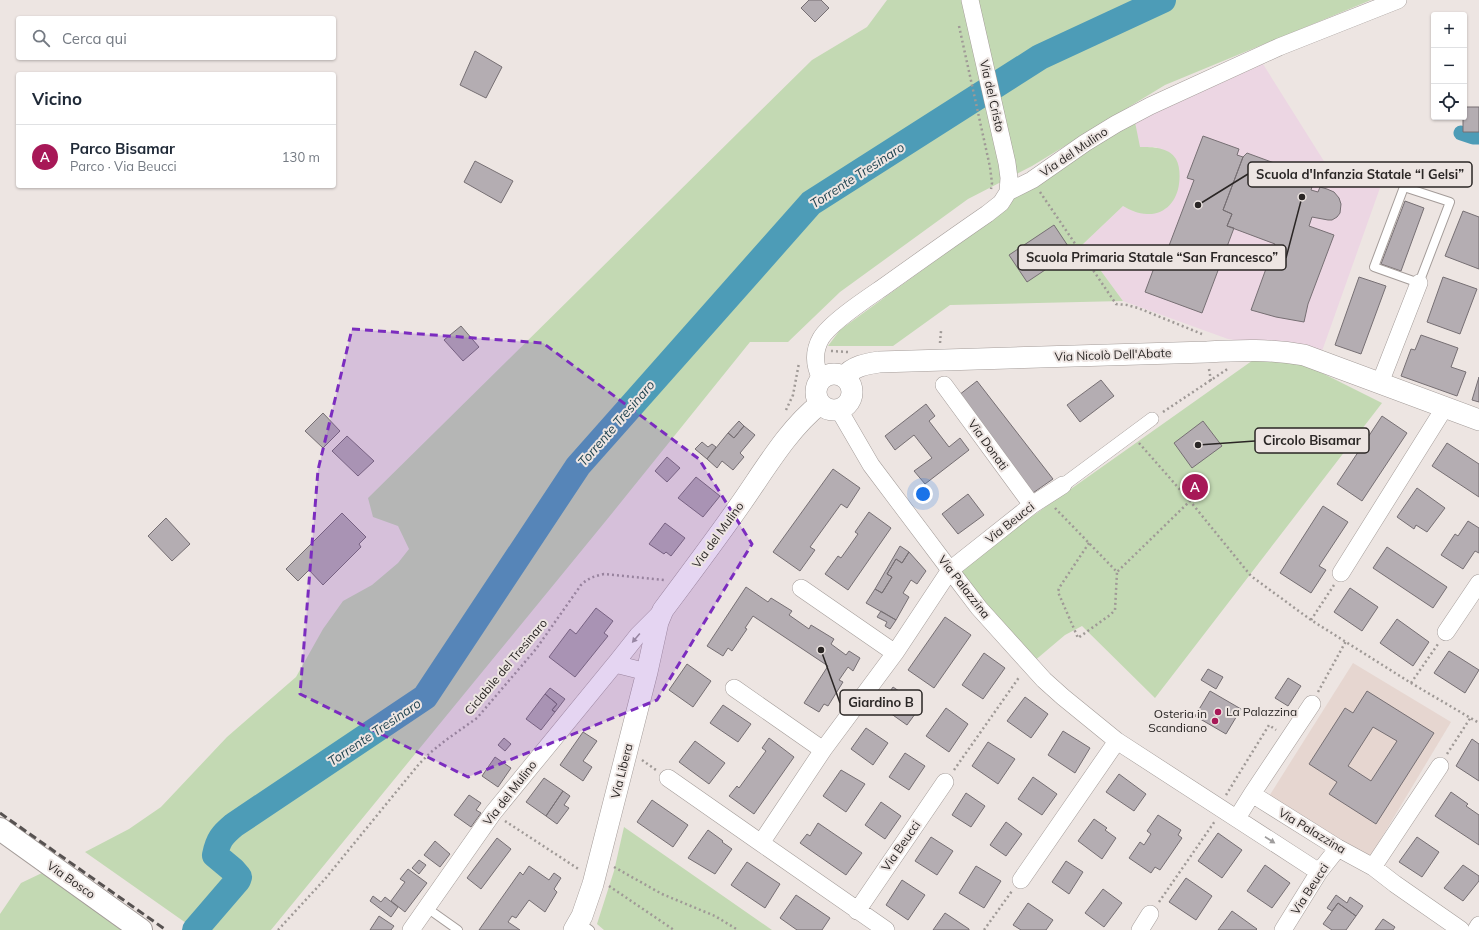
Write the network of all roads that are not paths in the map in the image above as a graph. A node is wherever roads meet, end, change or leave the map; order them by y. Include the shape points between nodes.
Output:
1 (970, 0) edge
2 (1398, 0) edge
3 (1008, 192) junction
4 (1419, 283) junction
5 (844, 377) junction
6 (821, 379) junction
7 (1380, 383) junction
8 (944, 385) dead end
9 (830, 407) junction
10 (1445, 407) junction
11 (1152, 420) road end
12 (1479, 420) edge
13 (1063, 485) joint
14 (1038, 501) junction
15 (950, 570) junction
16 (1341, 573) road end
17 (1479, 584) edge
18 (801, 588) dead end
19 (663, 610) junction
20 (1446, 632) road end
21 (894, 653) junction
22 (615, 664) junction
23 (647, 672) junction
24 (734, 688) dead end
25 (1312, 704) road end
26 (1117, 741) junction
27 (823, 750) junction
28 (1440, 766) road end
29 (668, 778) road end
30 (945, 782) road end
31 (1252, 794) junction
32 (1229, 808) junction
33 (0, 830) edge
34 (761, 842) junction
35 (1338, 848) junction
36 (1373, 867) junction
37 (1320, 872) junction
38 (1021, 880) road end
39 (427, 908) junction
40 (857, 911) junction
41 (1150, 914) road end
42 (1479, 925) edge
43 (581, 927) edge
44 (141, 930) edge
45 (411, 930) edge
46 (458, 930) edge
47 (886, 930) edge
48 (1140, 930) edge
49 (1283, 930) edge
50 (1461, 930) edge
51 (1476, 930) edge

1 - 3 street, Via del Cristo via 1010,178
2 - 3 street, Via del Mulino via 1279,47 1150,106 1085,143 1032,180
3 - 6 street, Via del Mulino via 1001,203 987,214 859,304 832,326 822,337 816,351 817,369
4 - 4 lane via 1450,202 1404,187 1374,267
4 - 7 street
5 - 6 street via 830,374
5 - 7 street, Via Nicolò Dell'Abate via 864,364 879,362 1250,350 1304,355
5 - 9 street via 852,392 848,403
6 - 9 street via 816,388 817,400
7 - 10 street, Via Nicolò Dell'Abate
8 - 14 street, Via Donati
9 - 15 street, Via Palazzina
9 - 19 street, Via del Mulino via 807,415 776,453
10 - 12 street, Via Nicolò Dell'Abate
10 - 16 street
11 - 13 street, Via Beucci
13 - 14 street, Via Beucci
14 - 15 street, Via Beucci
15 - 21 street, Via Beucci
15 - 26 street, Via Palazzina via 979,608 1044,680
17 - 20 street
18 - 21 street
19 -> 22 street, Via del Mulino via 638,635
19 - 23 street, Via Libera
21 - 27 street, Via Beucci
22 - 23 street
22 - 39 street, Via del Mulino via 493,813
23 - 43 street, Via Libera
24 - 27 street
25 - 31 street
26 - 32 street, Via Palazzina
26 - 38 street
27 - 34 street, Via Beucci
28 - 36 street
29 - 34 street
30 - 40 street, Via Beucci
31 - 32 street
31 - 35 street, Via Palazzina
32 -> 37 street, Via Palazzina
33 - 44 main road, Via Bosco
34 - 40 street
35 - 36 street, Via Palazzina
35 - 37 street, Via Beucci
36 - 50 street, Via Palazzina
37 - 49 street, Via Beucci
39 - 45 street, Via del Mulino
39 - 46 lane
40 - 47 street
41 - 48 street
42 - 51 street

